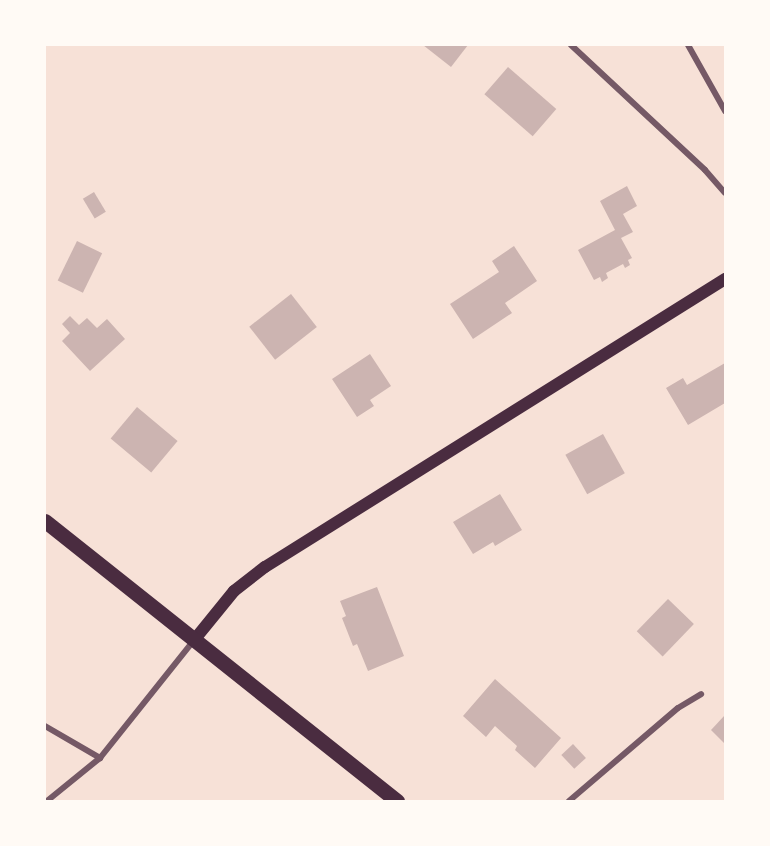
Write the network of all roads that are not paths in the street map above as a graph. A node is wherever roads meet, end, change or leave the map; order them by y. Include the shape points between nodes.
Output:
1 (571, 45) edge
2 (688, 45) edge
3 (725, 111) edge
4 (725, 193) edge
5 (725, 279) edge
6 (45, 521) edge
7 (195, 639) junction
8 (701, 694) dead end
9 (45, 726) edge
10 (100, 758) junction
11 (47, 801) edge
12 (397, 801) edge
13 (569, 801) edge

1 - 4 street
2 - 3 street
5 - 7 main road via 265,567 234,591
6 - 7 main road
7 - 10 street
7 - 12 main road
8 - 13 street via 678,708
9 - 10 street
10 - 11 street

